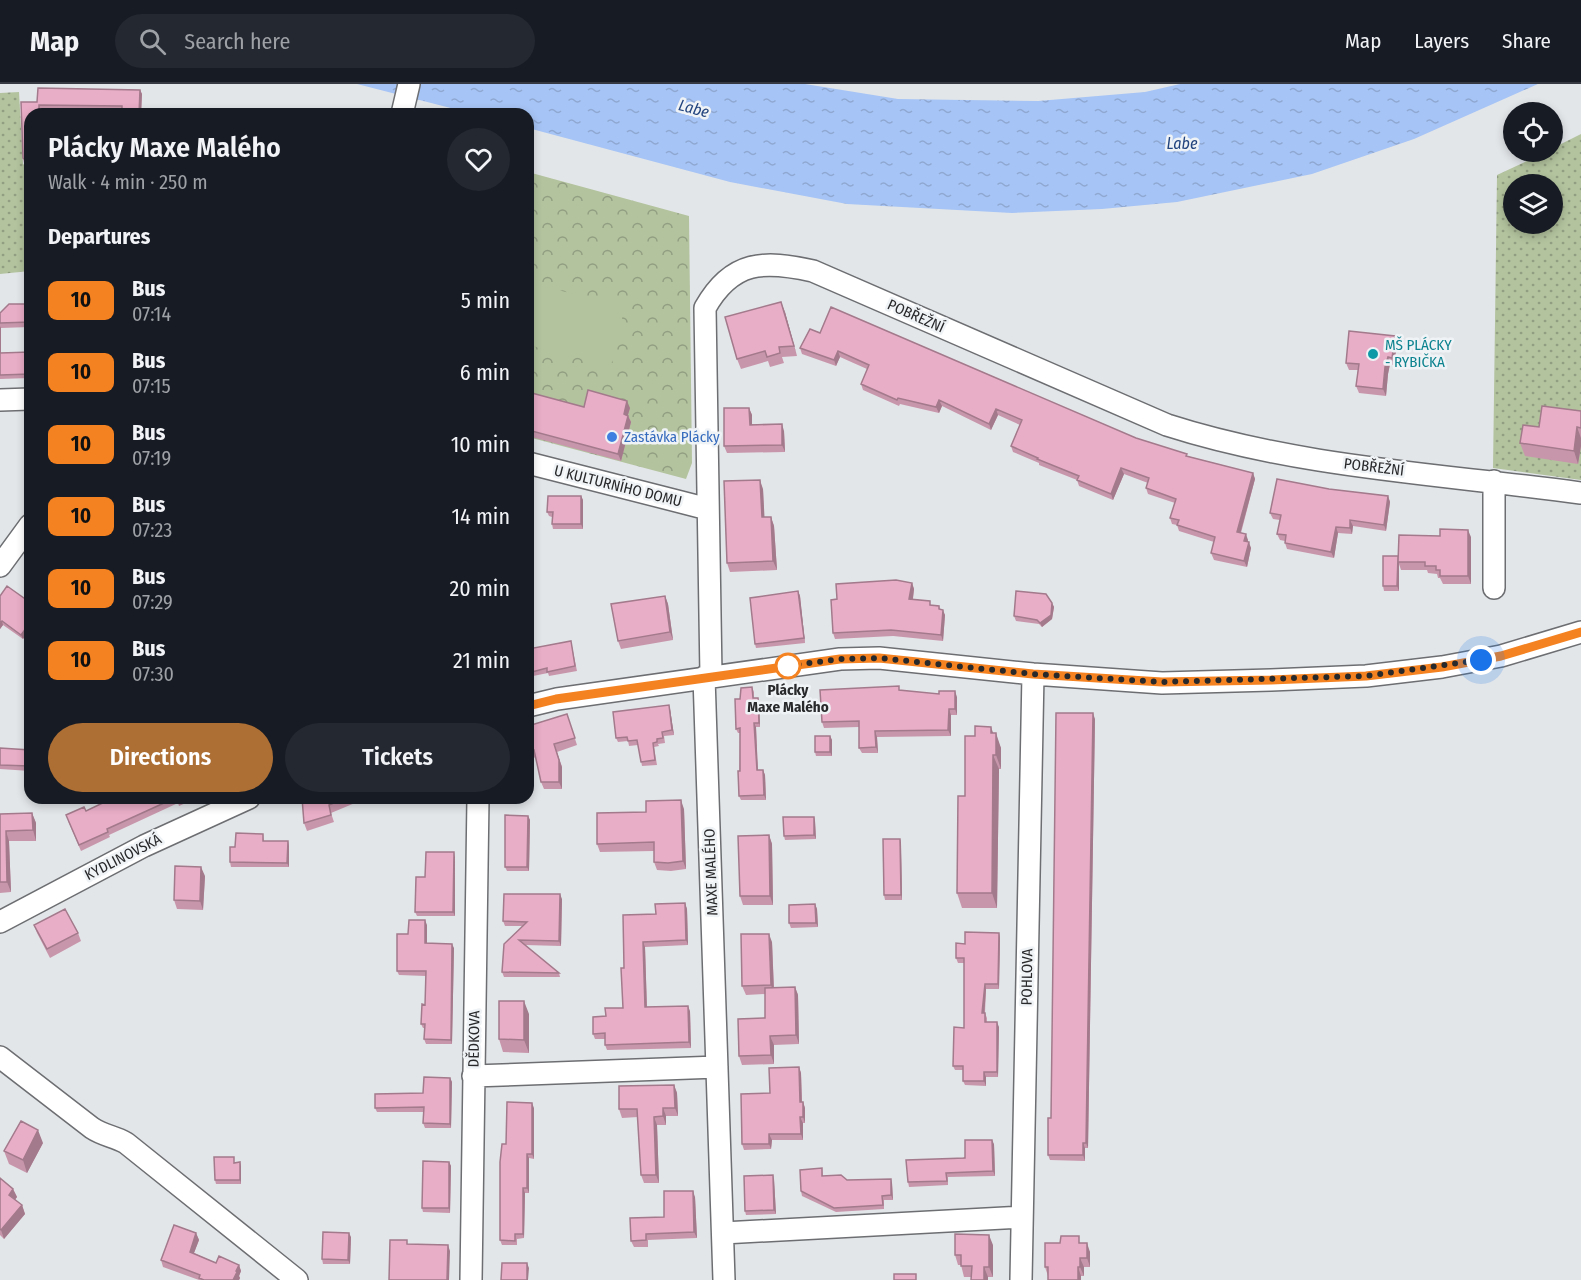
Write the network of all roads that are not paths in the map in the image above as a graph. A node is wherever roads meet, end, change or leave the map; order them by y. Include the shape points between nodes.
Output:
1 (409, 84) edge
2 (403, 108) edge
3 (24, 399) edge
4 (0, 400) edge
5 (534, 466) edge
6 (1494, 481) junction
7 (1581, 493) edge
8 (708, 509) junction
9 (24, 533) edge
10 (0, 566) edge
11 (1494, 588) dead end
12 (1581, 632) edge
13 (1033, 674) junction
14 (708, 677) junction
15 (534, 704) edge
16 (236, 804) edge
17 (478, 804) edge
18 (0, 922) edge
19 (0, 1057) edge
20 (717, 1067) junction
21 (473, 1076) junction
22 (1022, 1217) junction
23 (723, 1233) junction
24 (297, 1280) edge
25 (471, 1280) edge
26 (724, 1280) edge
27 (1021, 1280) edge

1 - 2 street
3 - 4 street
5 - 8 street, U KULTURNÍHO DOMU
6 - 7 street, POBŘEŽNÍ
6 - 8 street, POBŘEŽNÍ via 1303,458 1210,439 1167,425 813,271 761,265 744,268 728,278 714,290 705,308
6 - 11 street
8 - 14 street, POBŘEŽNÍ
9 - 10 street
12 - 13 street via 1501,656 1366,676 1162,682
13 - 14 street via 879,658 840,659
13 - 22 street, POHLOVA
14 - 15 street
14 - 20 street, MAXE MALÉHO
16 - 18 street, KYDLINOVSKÁ via 144,846
17 - 21 street, DĚDKOVA
19 - 24 street via 92,1128 126,1143
20 - 21 street
20 - 23 street, MAXE MALÉHO
21 - 25 street, DĚDKOVA
22 - 23 street
22 - 27 street, POHLOVA
23 - 26 street, MAXE MALÉHO

